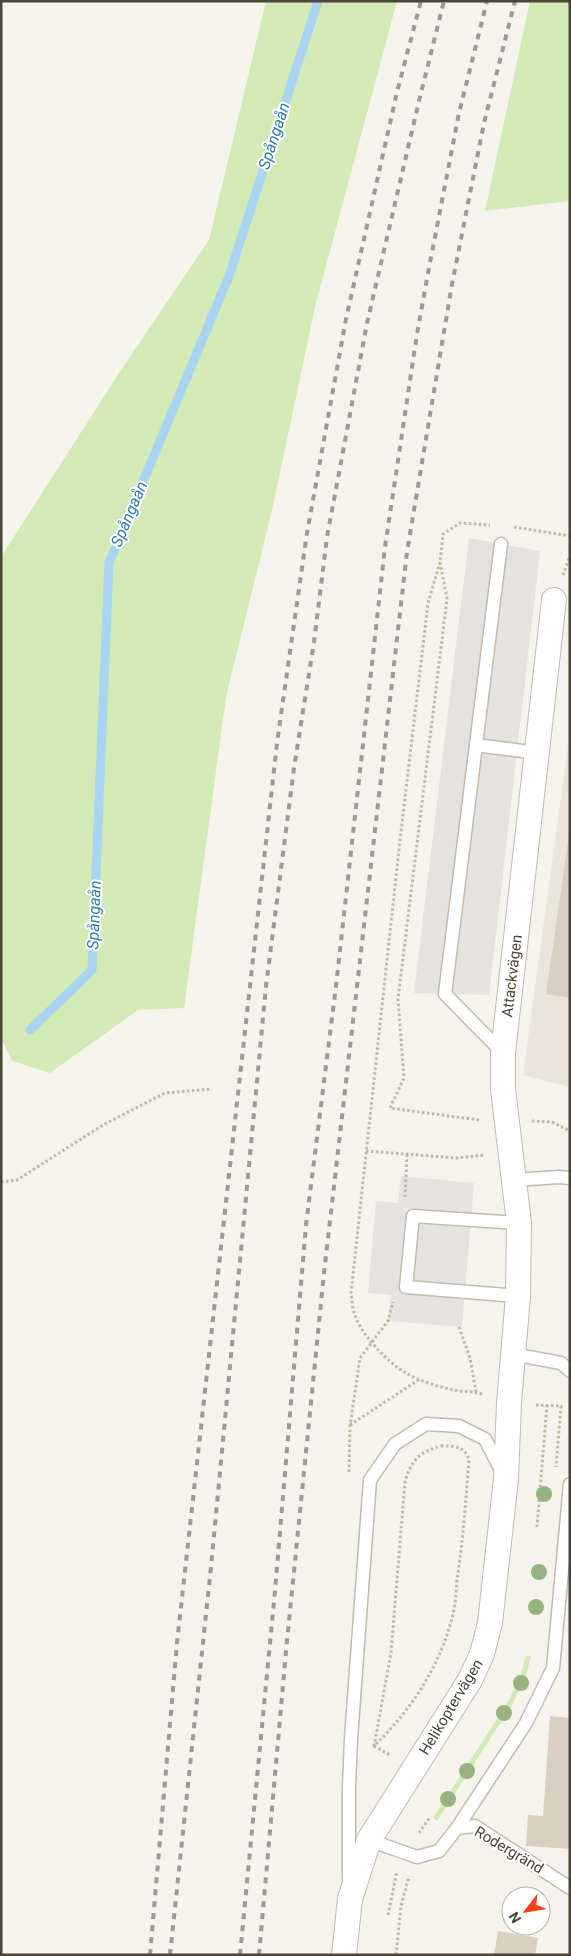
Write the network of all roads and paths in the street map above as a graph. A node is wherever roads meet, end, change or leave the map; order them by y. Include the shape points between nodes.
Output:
1 (498, 525) dead end
2 (507, 526) dead end
3 (570, 536) edge
4 (501, 544) dead end
5 (440, 562) junction
6 (554, 600) dead end
7 (476, 745) junction
8 (538, 753) junction
9 (503, 1052) junction
10 (211, 1089) dead end
11 (497, 1121) junction
12 (570, 1131) edge
13 (487, 1147) dead end
14 (366, 1151) junction
15 (408, 1154) junction
16 (570, 1178) edge
17 (514, 1180) junction
18 (1, 1182) edge
19 (413, 1216) junction
20 (519, 1223) junction
21 (406, 1287) junction
22 (518, 1296) junction
23 (459, 1327) dead end
24 (372, 1341) junction
25 (512, 1354) junction
26 (570, 1371) edge
27 (421, 1379) junction
28 (476, 1392) junction
29 (508, 1403) junction
30 (350, 1426) junction
31 (348, 1474) dead end
32 (506, 1479) junction
33 (570, 1484) edge
34 (537, 1526) dead end
35 (368, 1743) dead end
36 (374, 1746) junction
37 (392, 1756) dead end
38 (457, 1828) junction
39 (369, 1840) junction
40 (570, 1888) edge
41 (350, 1899) junction
42 (344, 1955) edge

1 - 5 path via 460,523 443,534
2 - 3 path
4 - 7 lane
5 - 11 path via 447,600 398,999 404,1078 390,1108
5 - 14 path via 428,602
6 - 8 street, Attackvägen
7 - 8 lane
7 - 9 lane via 445,994
8 - 9 street, Attackvägen
9 - 11 street, Attackvägen via 503,1089
10 - 18 path via 165,1092 103,1125 16,1180
11 - 12 path via 552,1122
11 - 17 street, Attackvägen
13 - 15 path via 487,1155 457,1158
14 - 15 path
14 - 24 path via 351,1293 354,1314
15 - 19 path via 405,1202
16 - 17 lane
17 - 20 street, Attackvägen
19 - 20 lane
19 - 21 lane
20 - 22 street, Attackvägen
21 - 22 lane
21 - 24 path via 395,1297 388,1321
22 - 25 street, Attackvägen
23 - 28 path via 470,1358
24 - 27 path via 391,1362 407,1374
24 - 30 path via 360,1358
25 - 26 lane via 561,1364
25 - 29 street, Helikoptervägen
27 - 28 path via 454,1390
27 - 30 path
28 - 29 path
29 - 32 street, Helikoptervägen
29 - 34 path via 547,1405
30 - 31 path
32 - 39 street, Helikoptervägen via 490,1623 482,1654 470,1680
32 - 41 lane via 486,1439 460,1426 426,1424 395,1444 370,1480 351,1739
33 - 38 lane via 553,1668 526,1723
35 - 36 path
36 - 36 path via 395,1726 420,1693 438,1659 452,1620 469,1459 466,1452 454,1446 429,1449 410,1465 405,1481 391,1653
36 - 37 path
38 - 39 lane, Rodergränd via 440,1850 417,1857
38 - 40 lane, Rodergränd via 475,1826
39 - 41 street, Helikoptervägen
41 - 42 street, Helikoptervägen

